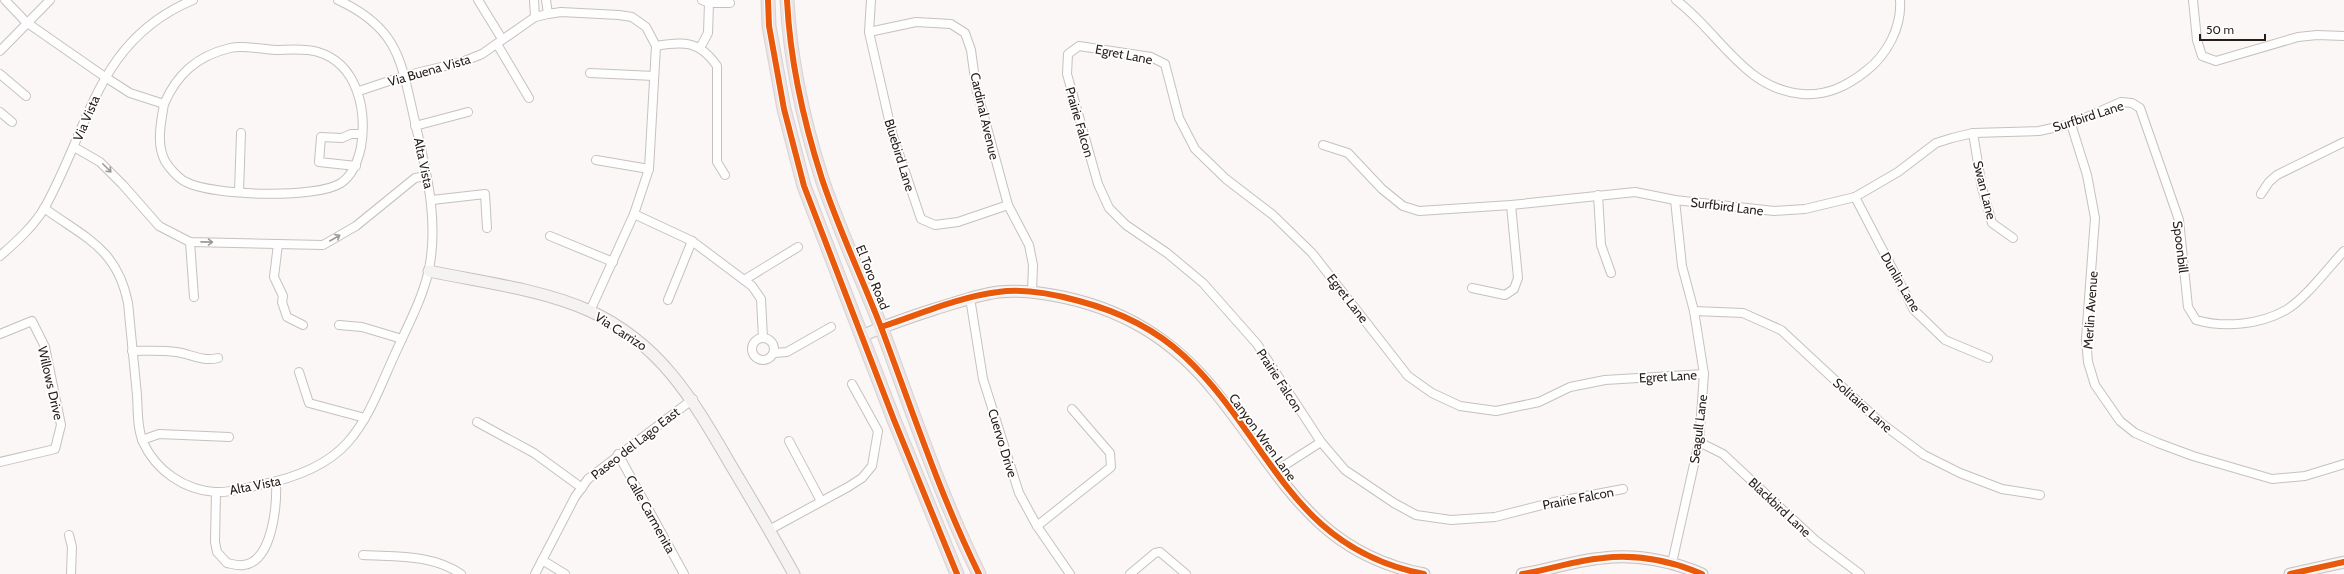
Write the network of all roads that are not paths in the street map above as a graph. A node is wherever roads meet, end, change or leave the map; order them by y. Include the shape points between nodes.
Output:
1 (5, 0) edge
2 (50, 0) edge
3 (193, 0) edge
4 (338, 0) edge
5 (478, 0) edge
6 (534, 0) edge
7 (546, 0) edge
8 (768, 0) edge
9 (787, 0) edge
10 (871, 0) edge
11 (1676, 0) edge
12 (1900, 0) edge
13 (2193, 0) edge
14 (705, 1) edge
15 (730, 3) dead end
16 (548, 14) junction
17 (535, 17) junction
18 (26, 22) junction
19 (869, 32) junction
20 (2344, 36) edge
21 (499, 41) junction
22 (656, 46) junction
23 (700, 48) junction
24 (0, 51) edge
25 (1068, 54) joint
26 (0, 74) edge
27 (590, 74) dead end
28 (105, 76) junction
29 (404, 76) junction
30 (654, 76) junction
31 (359, 91) junction
32 (26, 96) dead end
33 (529, 98) dead end
34 (2132, 103) joint
35 (164, 104) junction
36 (0, 112) edge
37 (468, 112) dead end
38 (12, 122) dead end
39 (2071, 124) junction
40 (415, 126) junction
41 (241, 133) dead end
42 (1973, 133) junction
43 (362, 134) junction
44 (2344, 142) edge
45 (1322, 145) dead end
46 (74, 147) junction
47 (596, 160) dead end
48 (356, 166) junction
49 (649, 169) junction
50 (726, 175) dead end
51 (426, 176) junction
52 (239, 192) junction
53 (2261, 194) dead end
54 (1598, 195) junction
55 (1855, 197) junction
56 (432, 200) junction
57 (1675, 200) junction
58 (1008, 205) junction
59 (1511, 205) junction
60 (44, 208) junction
61 (634, 214) junction
62 (487, 228) dead end
63 (550, 236) dead end
64 (2013, 238) dead end
65 (692, 241) junction
66 (190, 242) junction
67 (278, 244) junction
68 (798, 247) dead end
69 (2344, 251) edge
70 (0, 256) edge
71 (613, 262) junction
72 (429, 270) junction
73 (1611, 273) dead end
74 (744, 280) junction
75 (1472, 288) dead end
76 (1032, 292) junction
77 (194, 297) dead end
78 (970, 298) junction
79 (668, 300) dead end
80 (590, 311) junction
81 (1694, 311) junction
82 (303, 325) dead end
83 (339, 325) dead end
84 (831, 327) dead end
85 (881, 327) junction
86 (0, 334) edge
87 (862, 336) junction
88 (763, 338) junction
89 (402, 339) junction
90 (132, 351) junction
91 (774, 353) junction
92 (218, 358) dead end
93 (1988, 358) dead end
94 (299, 372) dead end
95 (1704, 374) junction
96 (852, 384) dead end
97 (693, 399) junction
98 (1072, 409) dead end
99 (365, 418) junction
100 (476, 422) dead end
101 (229, 437) dead end
102 (142, 440) junction
103 (789, 441) dead end
104 (1321, 442) junction
105 (1699, 442) junction
106 (618, 454) junction
107 (0, 462) edge
108 (2344, 464) edge
109 (1274, 472) junction
110 (276, 482) junction
111 (582, 488) junction
112 (1623, 489) dead end
113 (216, 492) junction
114 (2040, 494) dead end
115 (821, 502) junction
116 (1037, 526) junction
117 (769, 530) junction
118 (70, 535) dead end
119 (363, 555) dead end
120 (542, 560) junction
121 (2344, 562) edge
122 (1672, 563) junction
123 (71, 574) edge
124 (461, 574) edge
125 (535, 574) edge
126 (565, 574) edge
127 (684, 574) edge
128 (794, 574) edge
129 (957, 574) edge
130 (979, 574) edge
131 (1070, 574) edge
132 (1130, 574) edge
133 (1186, 574) edge
134 (1424, 574) edge
135 (1522, 574) edge
136 (1702, 574) edge
137 (1860, 574) edge
138 (2290, 574) edge

1 - 18 street
2 - 18 street
3 - 28 street, Via Vista via 169,10 150,23 122,52
4 - 29 street via 360,11 387,34 395,47
5 - 21 street
6 - 17 street
7 - 16 street
8 - 87 main road via 769,26 784,109 804,186
9 - 85 main road, El Toro Road via 788,24 802,104 822,180
10 - 19 street, Bluebird Lane
11 - 12 street via 1756,78 1786,93 1812,95 1838,90 1873,66 1896,34
13 - 20 street via 2197,40 2202,56 2216,61 2298,37
14 - 15 street
14 - 23 street via 708,33
16 - 17 street, Via Buena Vista
16 - 22 street, Via Buena Vista via 561,12 632,17 646,27
17 - 21 street, Via Buena Vista
18 - 24 street
18 - 28 street
19 - 58 street, Cardinal Avenue via 916,22 950,24 965,33 971,50 976,87
19 - 58 street, Bluebird Lane via 892,133 921,219 935,225 958,222
21 - 29 street, Via Buena Vista via 482,54 462,62
21 - 33 street
22 - 23 street via 683,43
22 - 30 street
23 - 50 street via 717,66 717,162
25 - 95 street, Egret Lane via 1079,46 1151,56 1165,64 1179,118 1195,149 1226,179 1273,215 1312,253 1408,376 1432,393 1460,406 1496,412 1539,402 1570,387 1605,380
25 - 104 street, Prairie Falcon via 1067,74 1098,184 1109,208 1126,225 1203,282 1257,344
26 - 32 street
27 - 30 street
28 - 35 street via 130,93
28 - 46 street, Via Vista
29 - 31 street, Via Buena Vista
29 - 40 street, Alta Vista
30 - 49 street
31 - 35 street via 344,69 330,57 316,51 231,48 205,57 187,69 173,85
31 - 43 street via 363,116
34 - 39 street, Surfbird Lane via 2121,102
34 - 69 street, Spoonbill via 2140,108 2179,220 2188,307 2196,320 2227,326 2286,310
35 - 52 street via 160,144 165,161 186,182 202,188
36 - 38 street
37 - 40 street, Alta Vista
39 - 42 street, Surfbird Lane via 2039,131
39 - 108 street, Merlin Avenue via 2087,175 2095,218 2086,339 2088,362 2095,385 2120,421 2135,433 2158,443 2272,479 2305,476
40 - 51 street, Alta Vista
41 - 52 street
42 - 55 street, Surfbird Lane via 1936,143 1898,172
42 - 64 street, Swan Lane via 1982,188 1992,223
43 - 48 street
43 - 48 street via 351,134 342,138 321,137 319,162
44 - 53 street via 2277,175
45 - 59 street, Surfbird Lane via 1348,153 1382,189 1403,206 1419,211
46 - 60 street, Via Vista
46 -> 66 street via 100,162 124,185 159,226
47 - 49 street
48 - 52 street via 341,183 308,194
49 - 61 street
51 - 56 street, Alta Vista
67 -> 51 street via 323,245 356,226 415,178
54 - 57 street, Surfbird Lane via 1635,192
54 - 59 street, Surfbird Lane
54 - 73 street via 1601,245
55 - 57 street, Surfbird Lane via 1805,209 1774,211
55 - 93 street, Dunlin Lane via 1914,310 1945,340
56 - 62 street, Alta Vista via 485,194
56 - 72 street, Alta Vista via 433,235
57 - 81 street, Seagull Lane via 1682,266
58 - 76 street, Cardinal Avenue via 1029,245 1033,265
59 - 75 street via 1518,278 1514,289 1505,295
60 - 70 street, Via Vista via 29,228
60 - 90 street, Alta Vista via 95,243 116,267 125,286
61 - 65 street
61 - 71 street
63 - 71 street
65 - 74 street
65 - 79 street
66 -> 67 street
66 - 77 street
67 - 82 street via 274,277 287,317
68 - 74 street
71 - 80 street
72 - 80 street, Via Carrizo via 559,299
72 - 89 street, Alta Vista via 416,309
74 - 88 street via 758,293 761,300
76 - 78 street, Canyon Wren Lane via 999,292
76 - 109 street, Canyon Wren Lane via 1101,307 1141,325 1183,356 1217,393
78 - 85 street, Canyon Wren Lane
78 - 116 street, Cuervo Drive via 983,379 1019,493
80 - 97 street, Via Carrizo via 636,338 657,356
81 - 95 street, Seagull Lane
81 - 114 street, Solitaire Lane via 1743,313 1781,330 1880,423 1924,455 2002,490
83 - 89 street via 362,327
84 - 91 street via 787,352
85 - 87 street, Canyon Wren Lane
85 - 130 main road, El Toro Road
86 - 107 street, Willows Drive via 32,321 45,347 61,425 55,449
87 - 129 main road
88 - 91 street via 771,341
88 - 91 street via 752,345 755,358 768,360
89 - 99 street, Alta Vista
90 - 92 street via 176,352 209,361
90 - 102 street, Alta Vista
94 - 99 street via 309,403
95 - 105 street, Seagull Lane
96 - 115 street via 878,431 872,466 862,478
97 - 106 street, Paseo del Lago East
97 - 117 street, Via Carrizo
98 - 116 street via 1110,453 1111,467
99 - 110 street, Alta Vista via 346,445 329,459 300,475
100 - 111 street via 534,453
101 - 102 street via 159,434
102 - 113 street, Alta Vista via 157,463 176,480 196,489
103 - 115 street
104 - 109 street
104 - 112 street, Prairie Falcon via 1345,470 1416,515 1451,520 1495,517 1554,502
105 - 122 street, Seagull Lane
105 - 137 street, Blackbird Lane via 1724,454 1815,540
106 - 111 street, Paseo del Lago East via 588,479
106 - 127 street, Calle Carmenita
109 - 134 street, Canyon Wren Lane via 1309,514 1342,541 1393,566
110 - 113 street, Alta Vista
110 - 113 street via 275,521 258,557 243,565 227,563 217,552
111 - 120 street, Paseo del Lago East
115 - 117 street
116 - 131 street, Cuervo Drive
117 - 128 street, Via Carrizo
118 - 123 street
119 - 124 street via 424,558 449,566
120 - 125 street, Paseo del Lago East
120 - 126 street
121 - 138 street
122 - 135 street via 1617,556
122 - 136 street
132 - 133 street via 1155,553 1160,552

